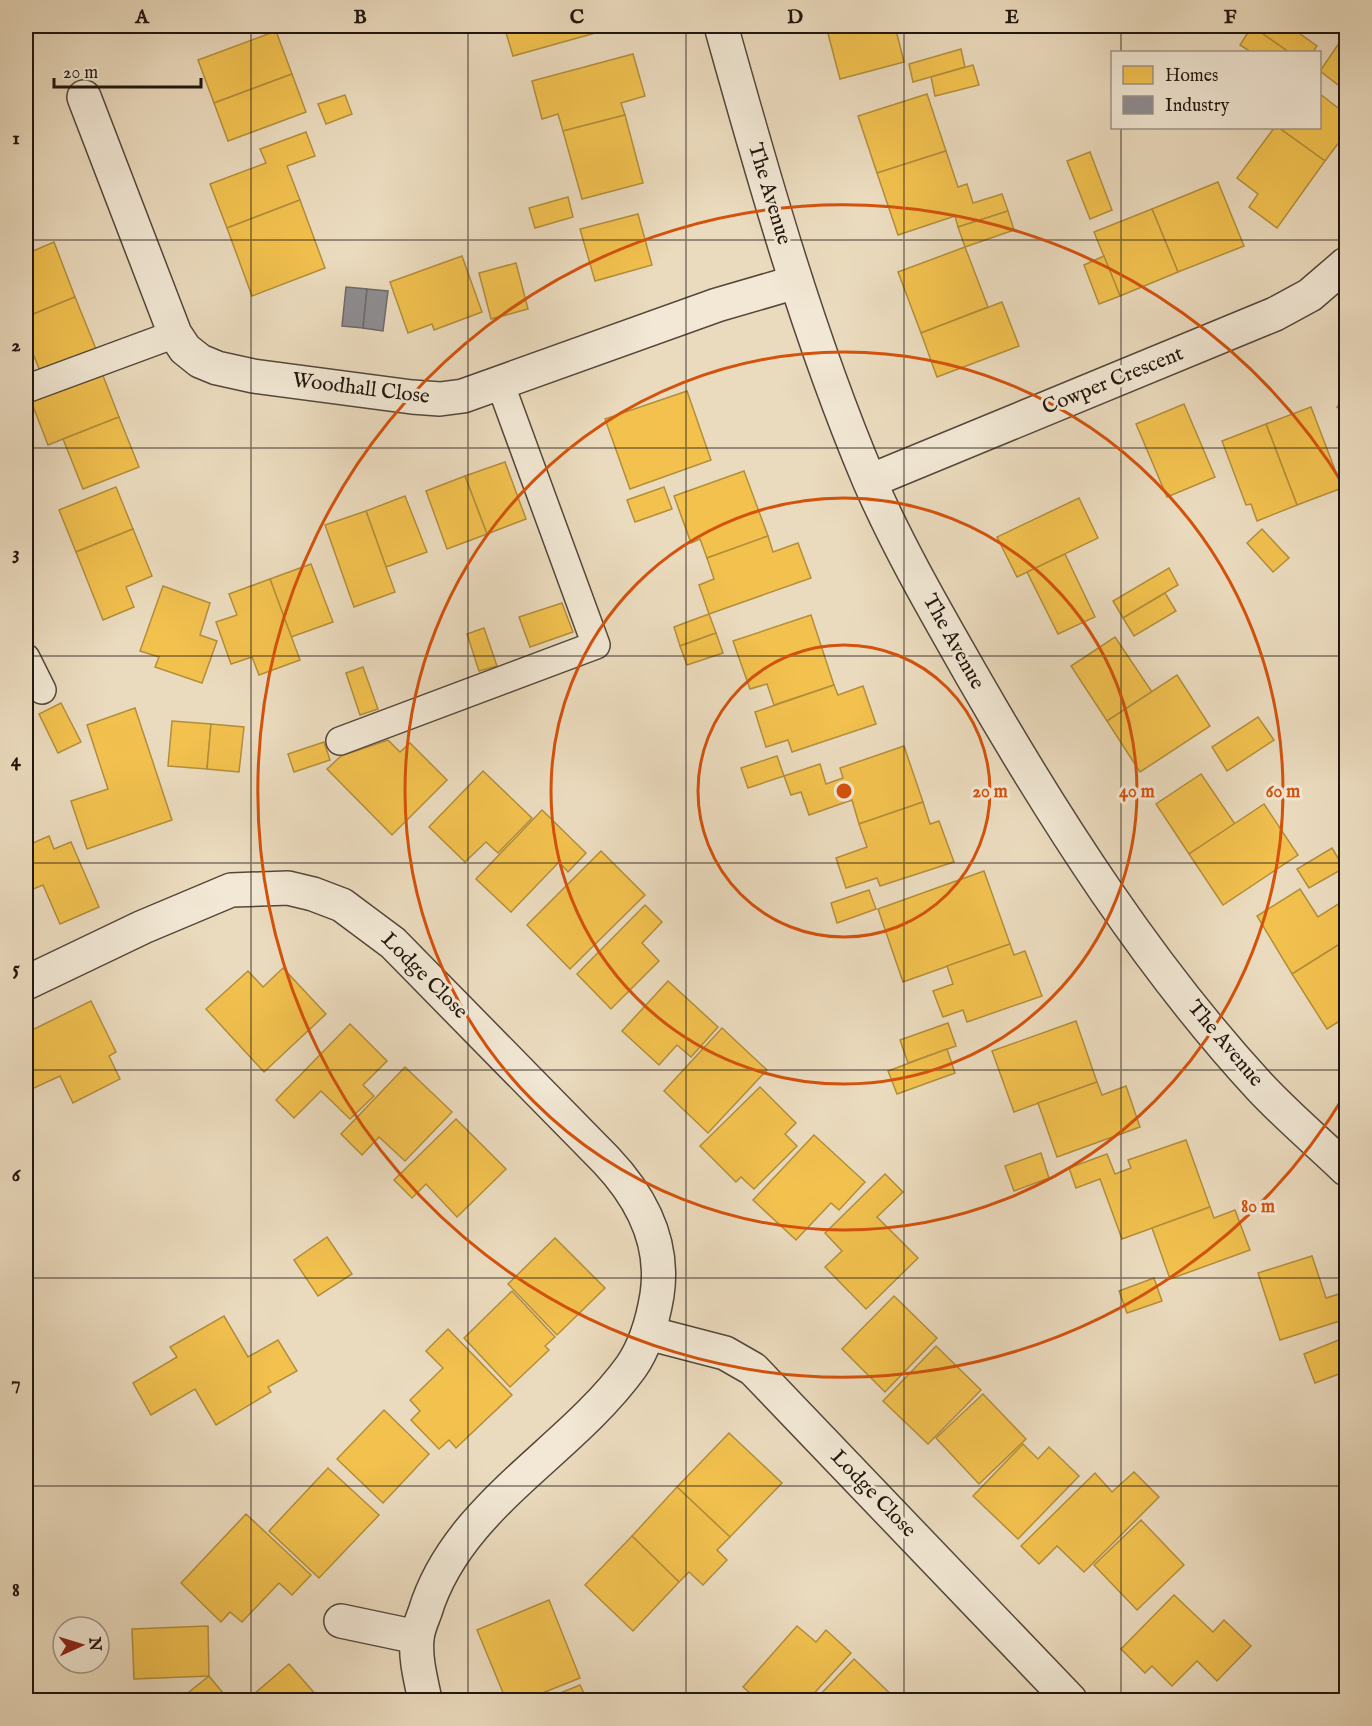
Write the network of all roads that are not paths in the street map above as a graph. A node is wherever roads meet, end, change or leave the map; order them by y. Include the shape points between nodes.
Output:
1 (721, 26) edge
2 (84, 97) dead end
3 (1347, 264) edge
4 (796, 282) junction
5 (175, 334) junction
6 (500, 383) junction
7 (26, 389) edge
8 (870, 481) junction
9 (26, 658) edge
10 (42, 690) dead end
11 (340, 741) dead end
12 (26, 982) edge
13 (1347, 1169) edge
14 (648, 1333) junction
15 (341, 1621) dead end
16 (417, 1637) junction
17 (425, 1701) edge
18 (1070, 1701) edge

1 - 4 street, The Avenue
2 - 5 street, Woodhall Close
3 - 8 street, Cowper Crescent via 1310,295 1275,314
4 - 6 street, Woodhall Close via 696,312
4 - 8 street, The Avenue
5 - 6 street, Woodhall Close via 200,361 253,376 440,399 463,396
5 - 7 lane
6 - 11 lane via 596,645
8 - 13 street, The Avenue via 911,567 998,721 1130,924 1209,1028 1261,1088
9 - 10 lane
12 - 14 street, Lodge Close via 231,890 288,888 342,905 393,943 629,1185 641,1204 657,1255 659,1281
14 - 16 street, Lodge Close via 632,1366 609,1393 461,1543 431,1592
14 - 18 street, Lodge Close via 725,1353 753,1369
15 - 16 street
16 - 17 street, Lodge Close

